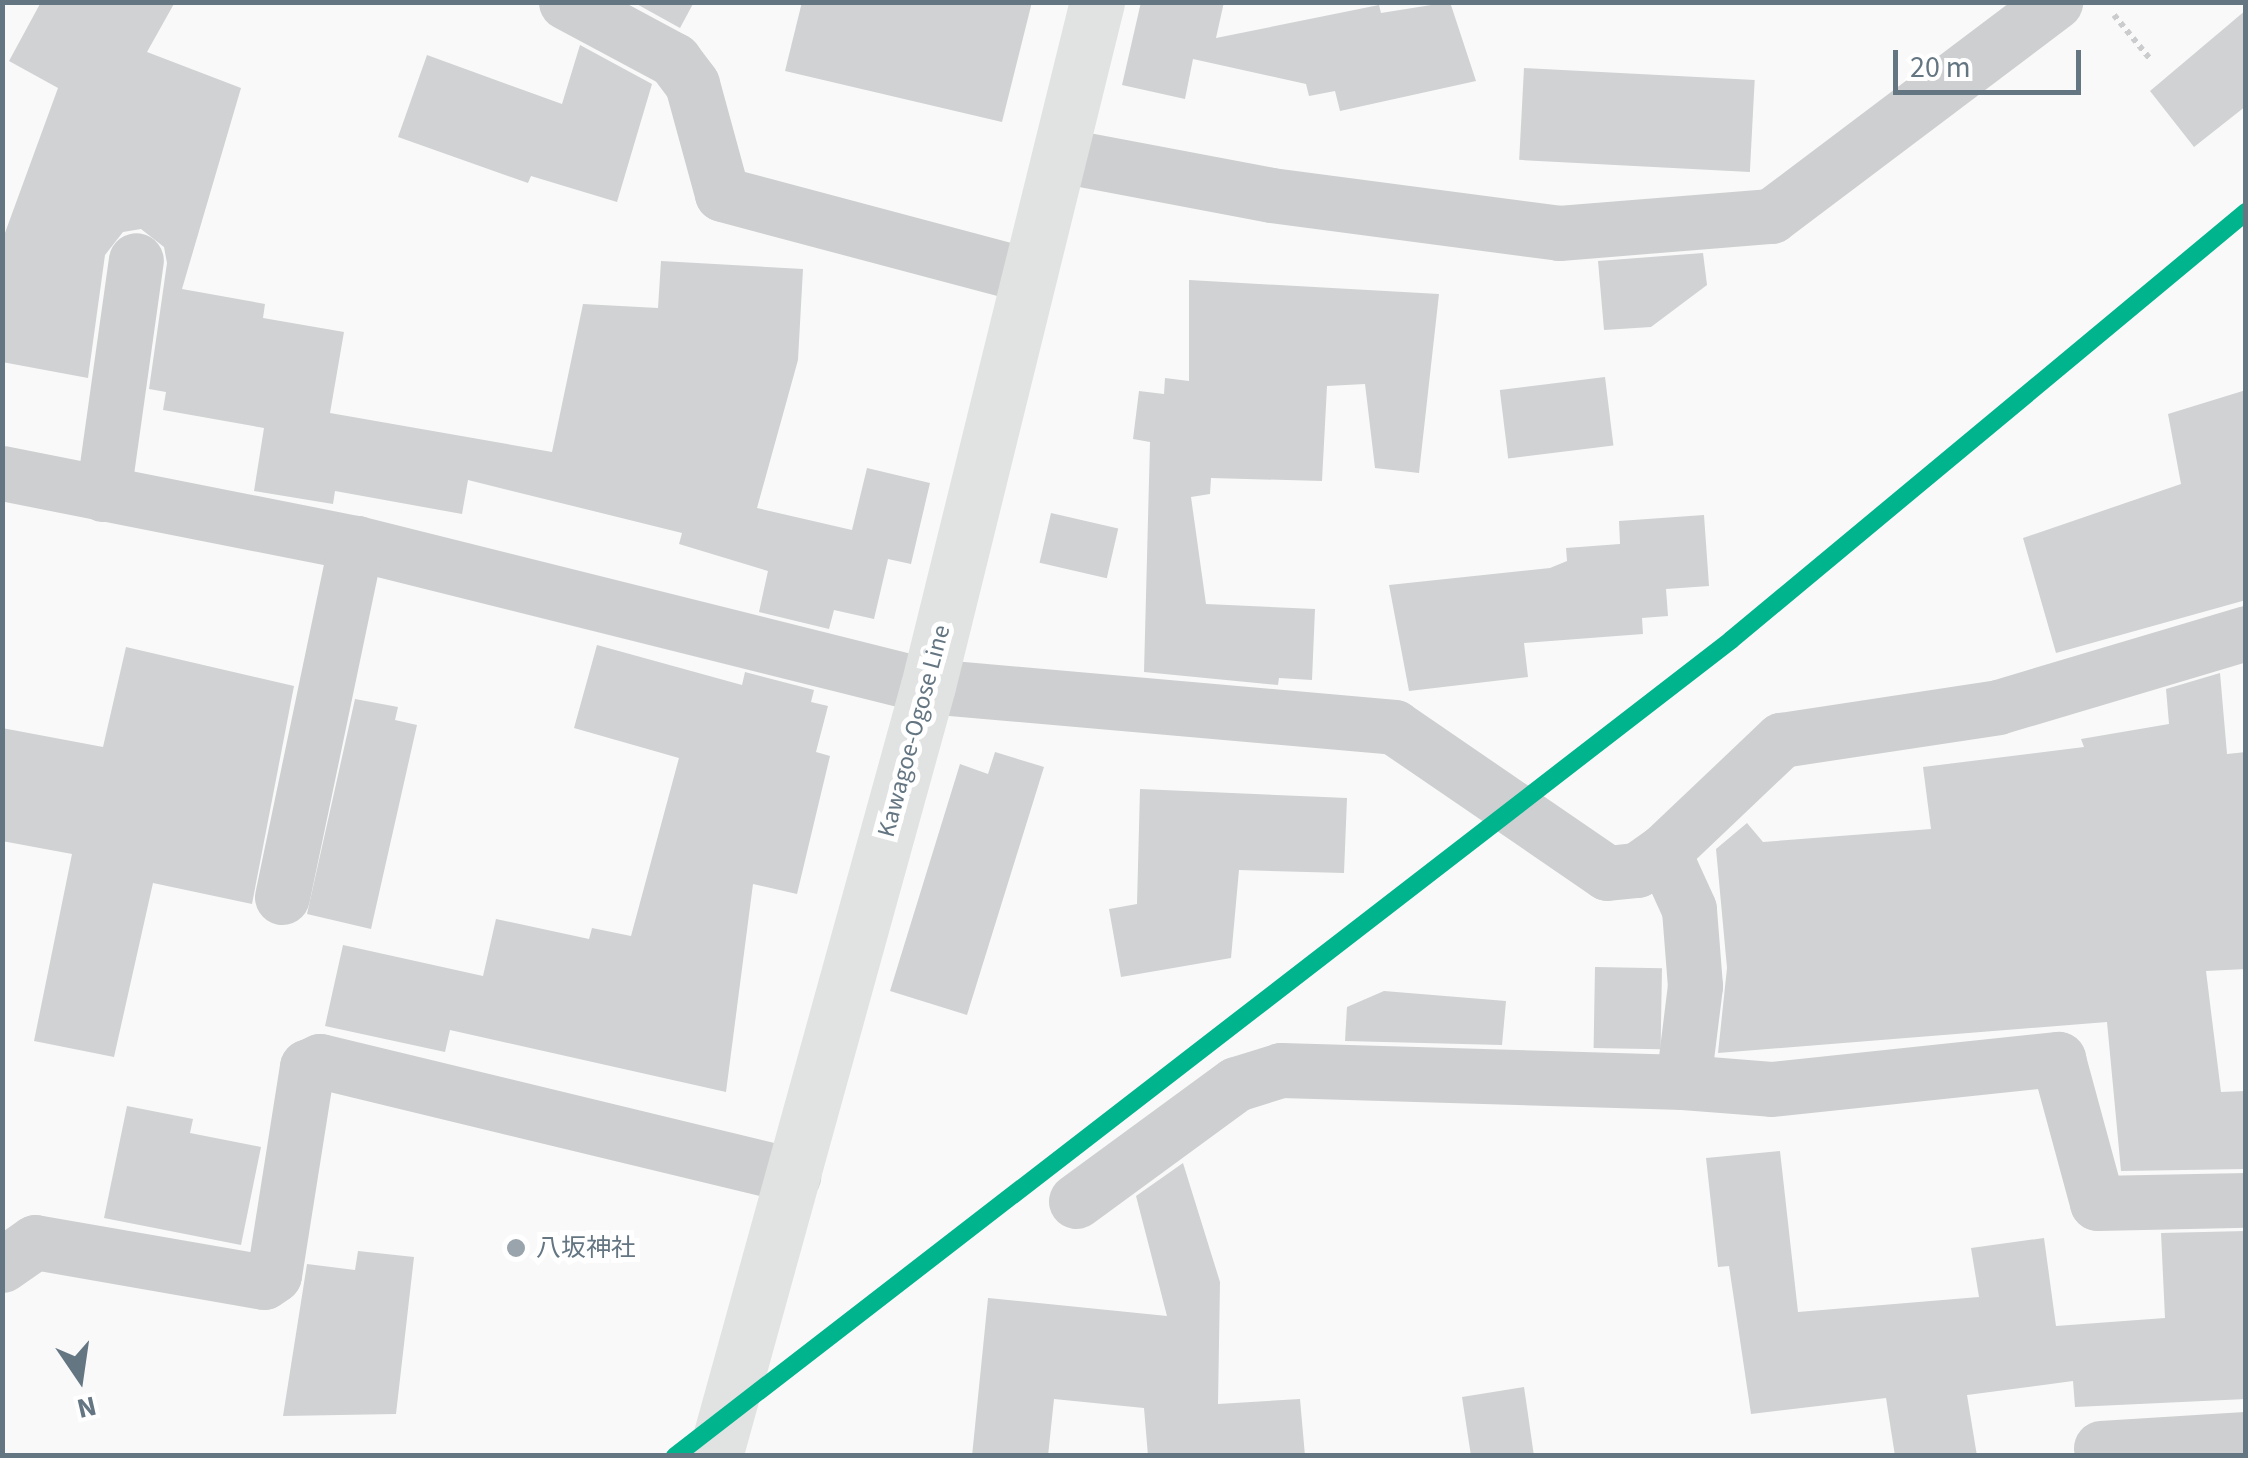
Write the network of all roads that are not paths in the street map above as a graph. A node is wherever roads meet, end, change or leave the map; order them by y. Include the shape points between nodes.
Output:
1 (566, 2) edge
2 (1097, 2) edge
3 (2055, 2) edge
4 (1060, 155) junction
5 (136, 260) dead end
6 (1026, 275) junction
7 (2, 474) edge
8 (103, 494) junction
9 (356, 544) junction
10 (2246, 633) edge
11 (928, 686) junction
12 (1663, 852) junction
13 (282, 897) dead end
14 (1683, 1082) junction
15 (793, 1175) junction
16 (2246, 1200) edge
17 (1076, 1201) dead end
18 (2, 1265) edge
19 (2246, 1439) edge
20 (2101, 1448) dead end
21 (715, 1456) edge

1 - 6 street via 674,60 692,84 722,194
2 - 4 main road, Kawagoe-Ogose Line
3 - 4 street via 1770,216 1559,232 1271,195
4 - 6 main road, Kawagoe-Ogose Line
5 - 8 street
6 - 11 main road, Kawagoe-Ogose Line
7 - 8 street
8 - 9 street
9 - 11 street
9 - 13 street
10 - 12 street via 1998,707 1781,740
11 - 12 street via 1394,727 1606,874 1637,870
11 - 15 main road, Kawagoe-Ogose Line
12 - 14 street via 1689,909 1695,986
14 - 16 street via 1770,1088 2058,1058 2097,1203
14 - 17 street via 1281,1070 1236,1084
15 - 18 street via 320,1061 306,1068 274,1275 264,1282 34,1242
15 - 21 main road, Kawagoe-Ogose Line
19 - 20 street

